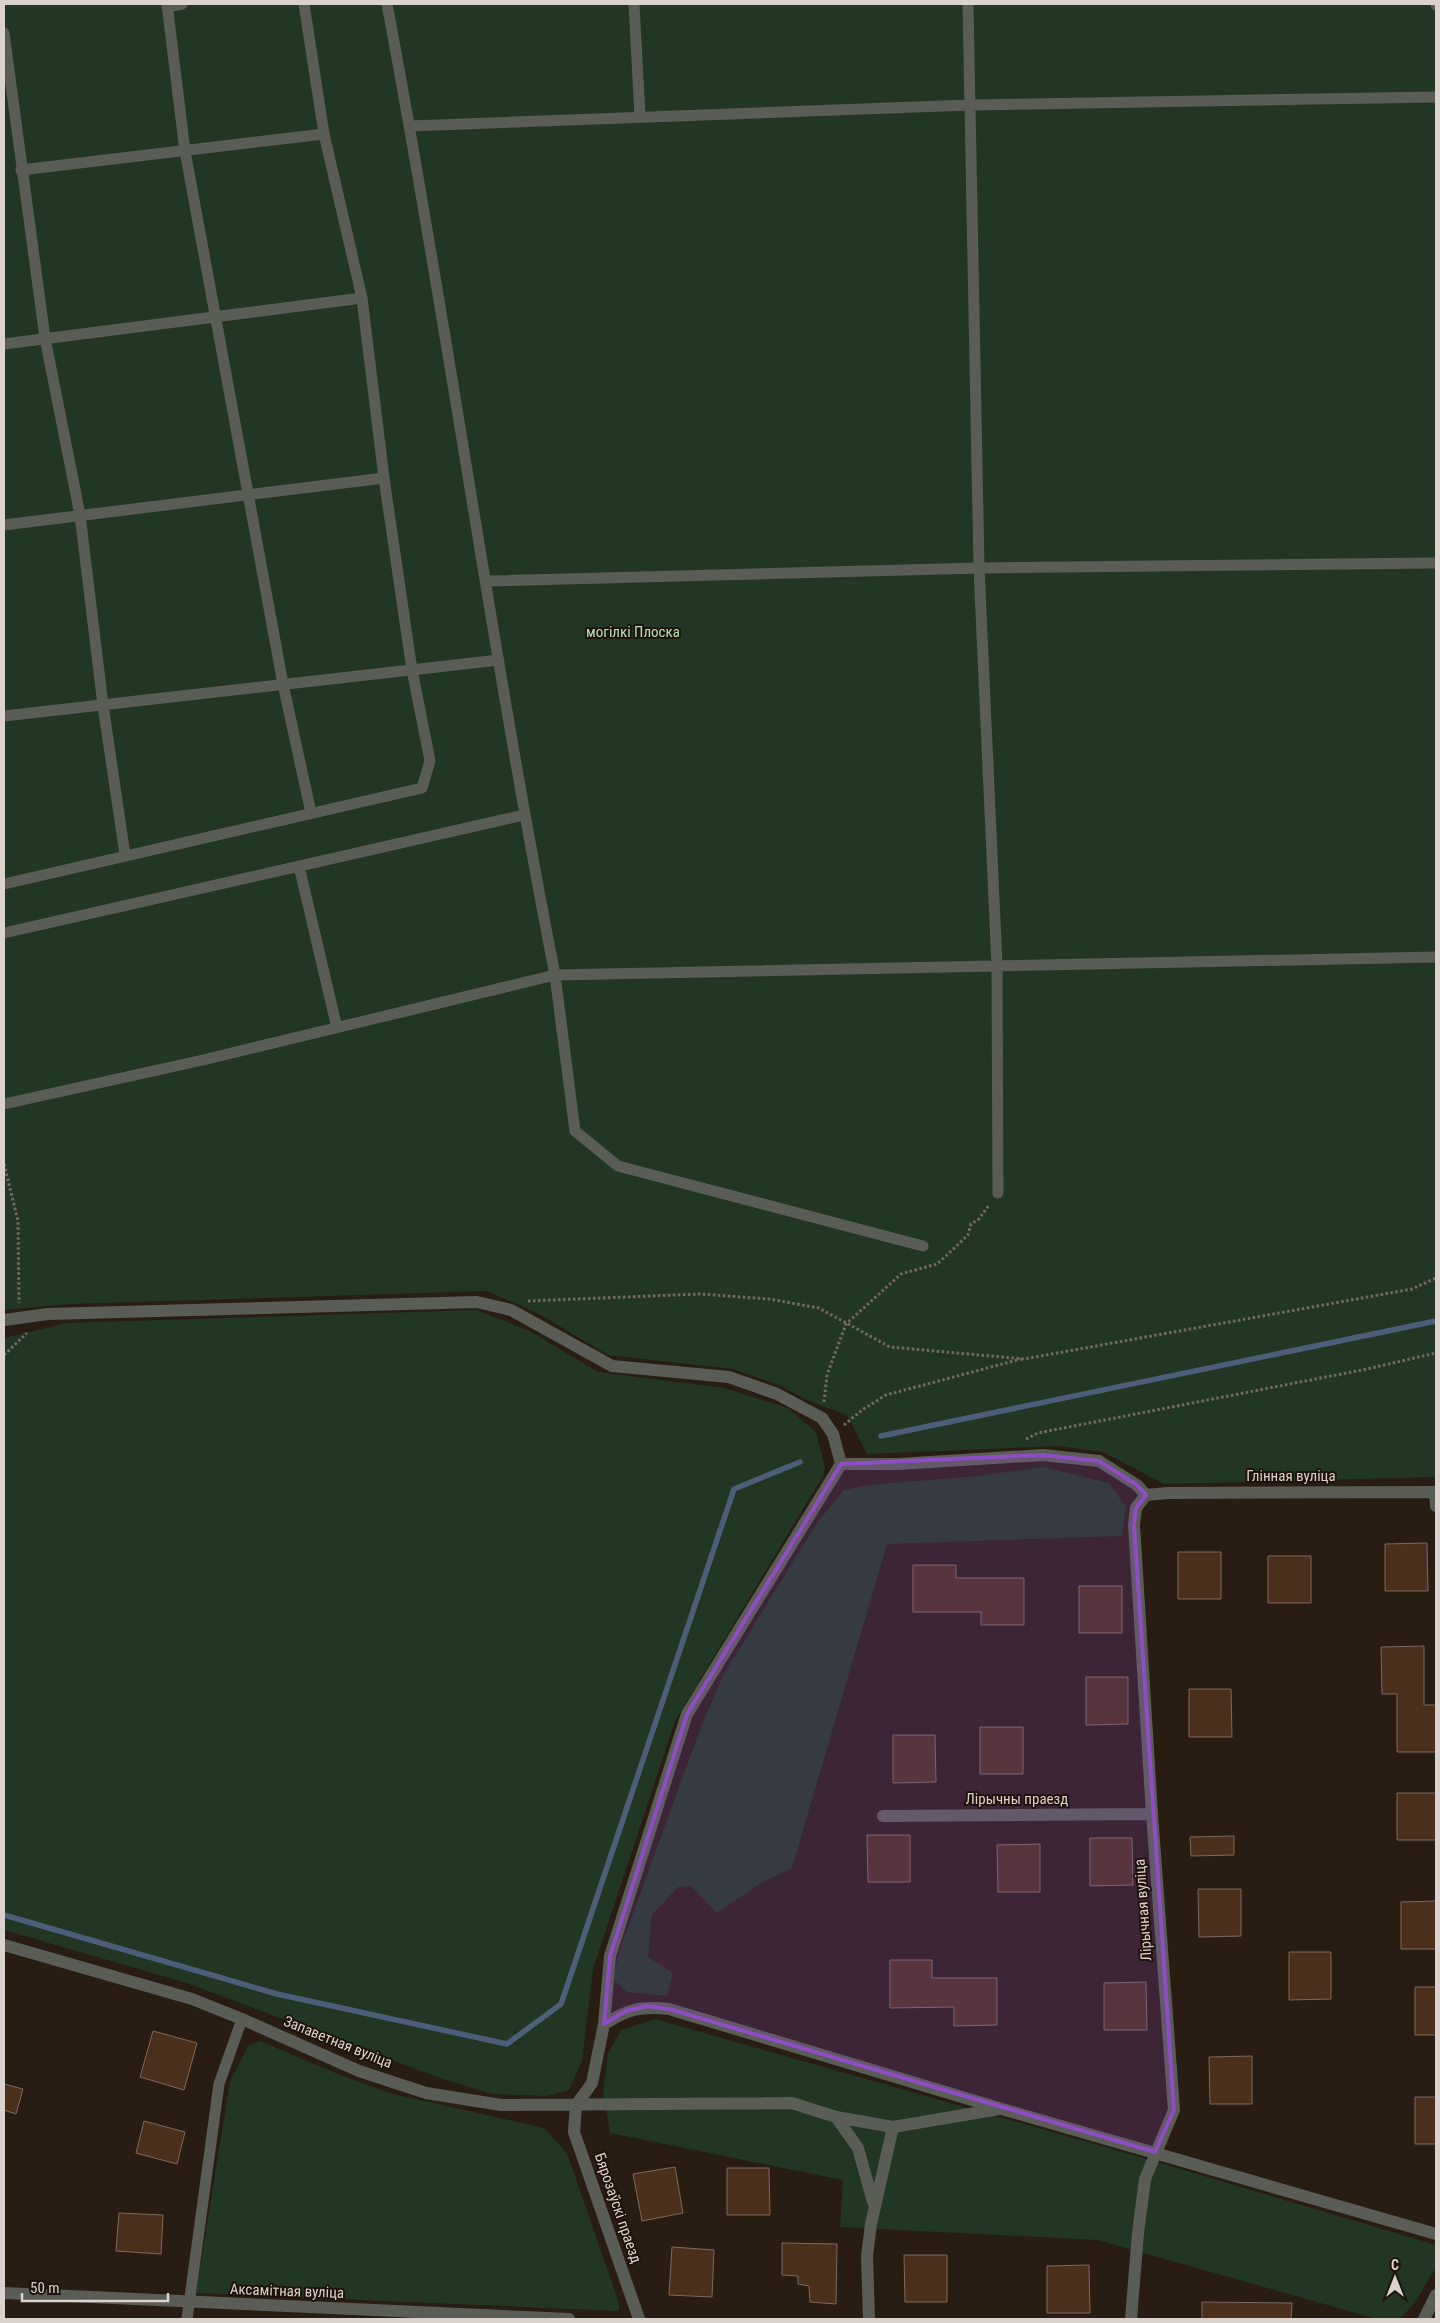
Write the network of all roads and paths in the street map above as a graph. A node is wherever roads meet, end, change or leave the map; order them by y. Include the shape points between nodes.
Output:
1 (182, 4) edge
2 (304, 4) edge
3 (388, 4) edge
4 (634, 4) edge
5 (968, 4) edge
6 (167, 5) edge
7 (4, 32) edge
8 (1436, 96) edge
9 (969, 105) junction
10 (640, 116) junction
11 (410, 126) junction
12 (324, 134) junction
13 (185, 151) junction
14 (21, 170) junction
15 (362, 298) junction
16 (216, 316) junction
17 (45, 338) junction
18 (4, 344) edge
19 (384, 478) junction
20 (247, 494) junction
21 (80, 515) junction
22 (4, 525) edge
23 (1436, 564) edge
24 (979, 568) junction
25 (487, 581) junction
26 (499, 660) junction
27 (412, 670) junction
28 (283, 684) junction
29 (103, 705) junction
30 (4, 716) edge
31 (311, 813) junction
32 (524, 814) junction
33 (125, 855) junction
34 (299, 866) junction
35 (4, 884) edge
36 (4, 933) edge
37 (1436, 957) edge
38 (997, 966) junction
39 (555, 975) junction
40 (337, 1028) junction
41 (4, 1104) edge
42 (4, 1164) edge
43 (998, 1192) dead end
44 (922, 1246) dead end
45 (1436, 1278) edge
46 (526, 1301) dead end
47 (19, 1318) junction
48 (4, 1320) edge
49 (846, 1324) junction
50 (1436, 1353) edge
51 (1024, 1358) junction
52 (822, 1418) junction
53 (834, 1434) junction
54 (1021, 1442) dead end
55 (842, 1464) junction
56 (1436, 1492) edge
57 (1146, 1495) junction
58 (1436, 1506) edge
59 (1152, 1814) junction
60 (883, 1816) dead end
61 (4, 1945) edge
62 (242, 2019) junction
63 (604, 2024) junction
64 (576, 2105) junction
65 (1002, 2109) junction
66 (836, 2117) junction
67 (893, 2127) junction
68 (1155, 2152) junction
69 (874, 2204) junction
70 (1436, 2234) edge
71 (4, 2293) edge
72 (1436, 2295) edge
73 (188, 2303) junction
74 (187, 2319) edge
75 (569, 2319) edge
76 (639, 2319) edge
77 (869, 2319) edge
78 (1131, 2319) edge
79 (1424, 2319) edge

1 - 6 lane
2 - 12 lane
3 - 11 lane
4 - 10 lane
5 - 9 lane
6 - 13 lane
7 - 14 lane
8 - 9 lane
9 - 10 lane
9 - 24 lane
10 - 11 lane
11 - 25 lane
12 - 13 lane
12 - 15 lane
13 - 14 lane
13 - 16 lane
14 - 17 lane
15 - 16 lane
15 - 19 lane
16 - 17 lane
16 - 20 lane
17 - 18 lane
17 - 21 lane
19 - 20 lane
19 - 27 lane
20 - 21 lane
20 - 28 lane
21 - 22 lane
21 - 29 lane
23 - 24 lane
24 - 25 lane
24 - 38 lane
25 - 26 lane
26 - 27 lane
26 - 32 lane
27 - 28 lane
27 - 31 lane via 430,761 422,788
28 - 29 lane
28 - 31 lane
29 - 30 lane
29 - 33 lane
31 - 33 lane
32 - 34 lane
32 - 39 lane
33 - 35 lane
34 - 36 lane
34 - 40 lane
37 - 38 lane
38 - 39 lane
38 - 43 lane
39 - 40 lane
39 - 44 lane via 576,1131 618,1166
40 - 41 lane
42 - 47 path via 18,1221
45 - 51 path via 1412,1289
46 - 49 path via 700,1294 819,1308
47 - 48 street
47 - 52 street via 48,1314 477,1302 511,1310 612,1366 729,1377 777,1394
49 - 51 path via 890,1347
49 - 52 path via 827,1375
50 - 54 path via 1038,1433
51 - 53 path via 886,1395
52 - 53 street
53 - 55 street
55 - 57 street via 898,1464 1043,1455 1099,1462 1137,1485
55 - 63 street via 687,1714 610,1956
56 - 57 street, Глінная вуліца
56 - 58 street
57 - 59 street, Лірычная вуліца via 1136,1508 1134,1526
59 - 60 street, Лірычны праезд
59 - 68 street, Лірычная вуліца via 1174,2110
61 - 62 street, Запаветная вуліца via 192,1999
62 - 64 street, Запаветная вуліца via 359,2071 426,2093 502,2105
62 - 73 lane via 218,2084
63 - 64 street via 592,2084
63 - 65 street via 626,2011 648,2006 669,2009
64 - 66 street, Запаветная вуліца via 792,2103
64 - 76 street, Бярозаўскі праезд via 574,2132
65 - 67 street, Запаветная вуліца
65 - 68 street
66 - 67 street, Запаветная вуліца
66 - 69 street via 858,2148
67 - 69 street
68 - 70 street
68 - 78 street, Лірычная вуліца via 1145,2179
69 - 77 street via 867,2256
71 - 73 street, Аксамітная вуліца
72 - 79 street
73 - 74 lane
73 - 75 street, Аксамітная вуліца

